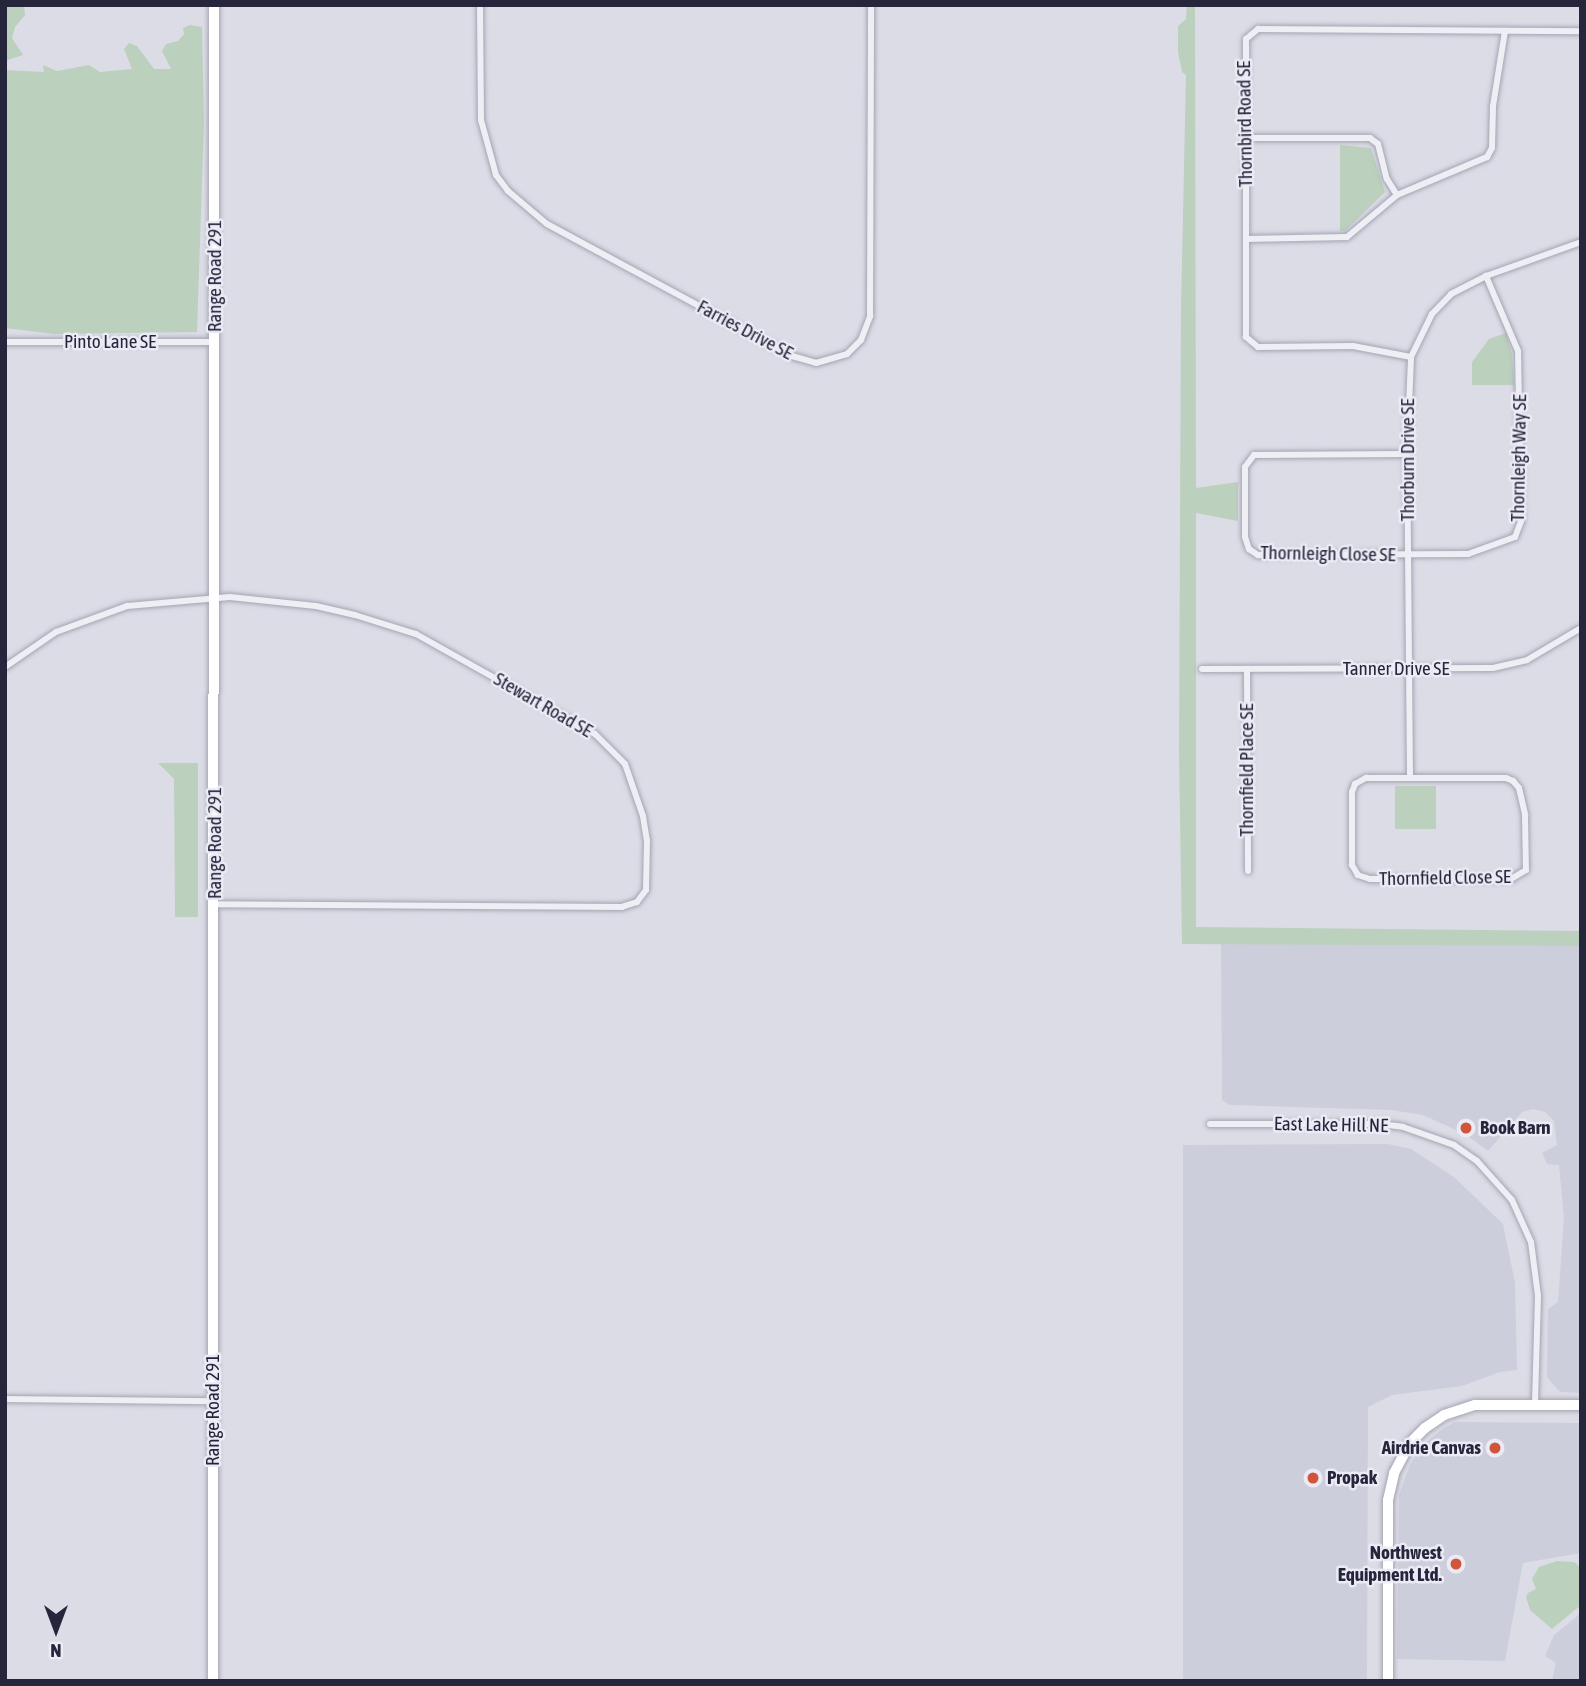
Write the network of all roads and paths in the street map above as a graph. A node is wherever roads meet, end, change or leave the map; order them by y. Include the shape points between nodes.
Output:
1 (214, 5) edge
2 (480, 5) edge
3 (871, 5) edge
4 (1505, 31) junction
5 (1581, 31) edge
6 (1246, 138) junction
7 (1397, 195) junction
8 (1246, 239) junction
9 (1581, 242) edge
10 (1486, 276) junction
11 (5, 342) edge
12 (215, 342) junction
13 (1410, 357) junction
14 (1408, 454) junction
15 (1409, 555) junction
16 (213, 599) junction
17 (1581, 628) edge
18 (5, 667) edge
19 (1202, 669) dead end
20 (1247, 669) junction
21 (1409, 669) junction
22 (1410, 778) junction
23 (1248, 871) dead end
24 (216, 904) junction
25 (1210, 1124) dead end
26 (5, 1399) edge
27 (212, 1401) junction
28 (1535, 1404) junction
29 (1581, 1405) edge
30 (213, 1681) edge
31 (1388, 1681) edge

1 - 12 street, Range Road 291
2 - 3 street, Farries Drive SE via 481,120 496,175 508,191 547,224 792,356 816,363 847,354 861,340 870,316
4 - 5 street, Thornbird Road SE
4 - 6 street, Thornbird Road SE via 1258,29 1244,44
4 - 7 street via 1490,153
6 - 7 street via 1370,138 1378,144 1387,179
6 - 8 street, Thornbird Road SE
7 - 8 street via 1347,237
8 - 13 street, Thornbird Road SE via 1246,333 1253,345 1353,346
9 - 10 street, Thorburn Drive SE
10 - 13 street, Thorburn Drive SE via 1441,304
10 - 15 street, Thornleigh Way SE via 1518,351 1519,529 1510,540 1482,551
11 - 12 street, Pinto Lane SE
12 - 16 street, Range Road 291
13 - 14 street, Thorburn Drive SE
14 - 15 street, Thorburn Drive SE
14 - 15 street, Thornleigh Close SE via 1254,455 1244,467 1245,537 1249,549 1258,555
15 - 21 street, Thorburn Drive SE
16 - 18 street via 118,607 56,632
16 - 24 street, Range Road 291
16 - 24 street, Stewart Road SE via 316,606 416,634 558,713 595,734 625,764 636,789 647,841 646,890 637,902 622,907
17 - 21 street, Tanner Drive SE via 1542,652 1509,665
19 - 20 street, Tanner Drive SE
20 - 21 street, Tanner Drive SE
20 - 23 street, Thornfield Place SE
21 - 22 street, Thorburn Drive SE
22 - 22 street, Thornfield Close SE via 1513,781 1525,815 1526,870 1511,879 1358,876 1352,865 1355,784 1366,778
24 - 27 street, Range Road 291
25 - 28 street, East Lake Hill NE via 1380,1124 1454,1144 1476,1161 1512,1200 1531,1242 1538,1296
26 - 27 street
27 - 30 street, Range Road 291
28 - 29 street
28 - 31 street via 1482,1404 1456,1410 1425,1428 1400,1458 1388,1500

